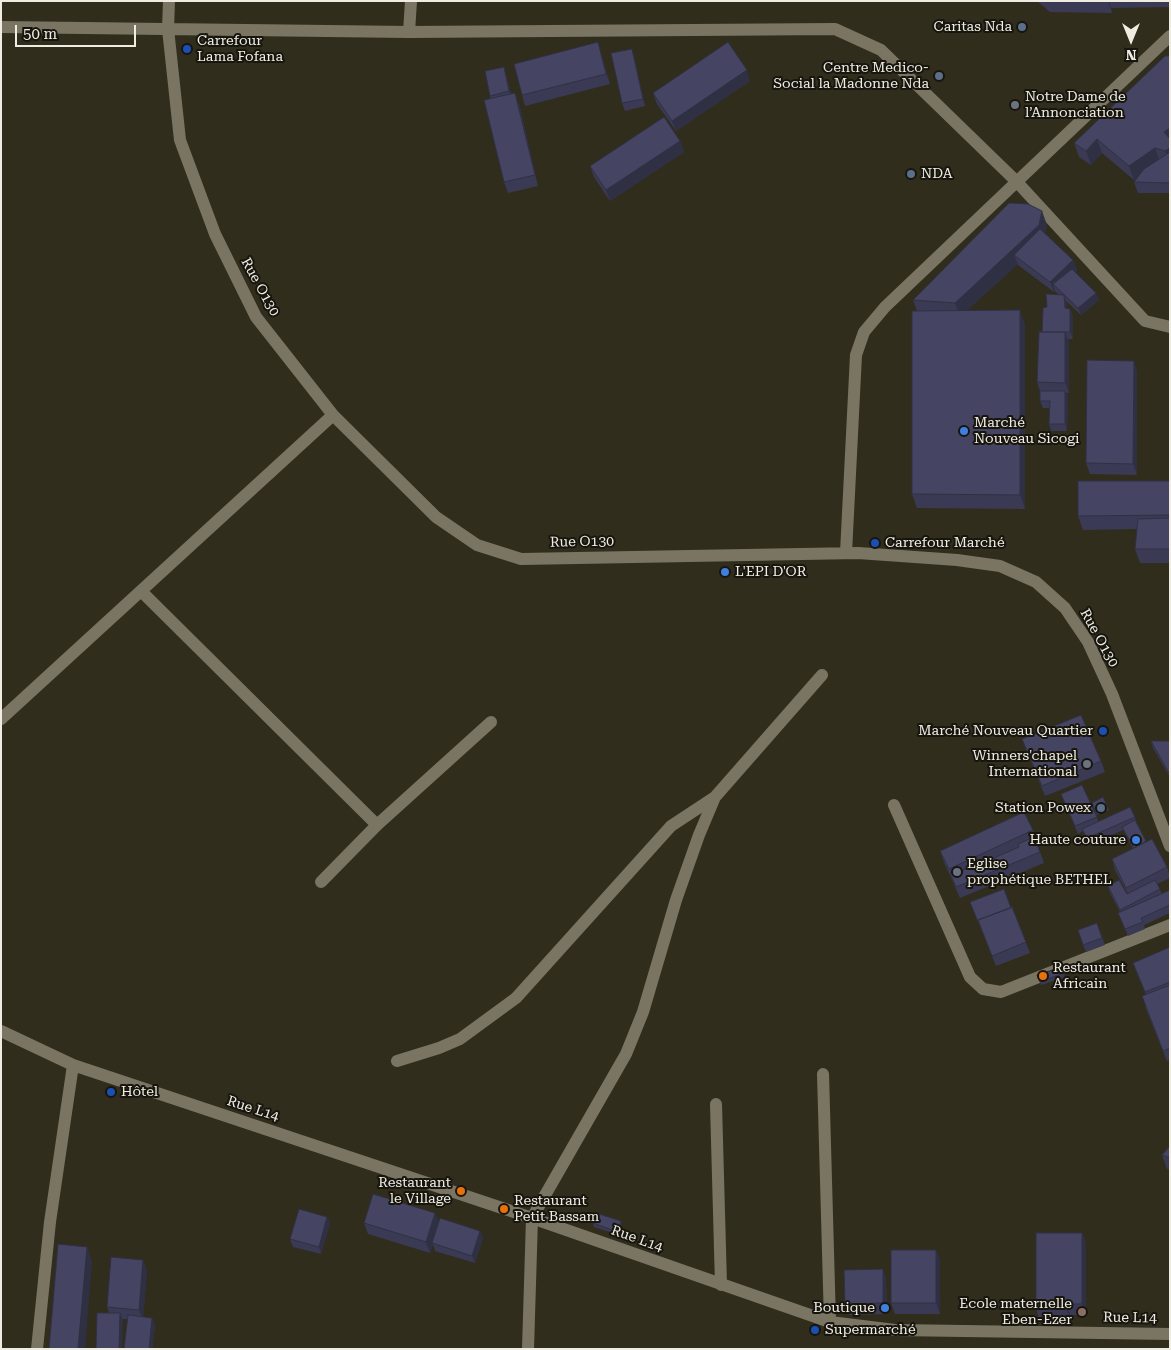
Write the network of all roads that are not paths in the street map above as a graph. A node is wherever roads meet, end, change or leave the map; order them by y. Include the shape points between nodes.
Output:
1 (169, 1) edge
2 (411, 1) edge
3 (1, 27) edge
4 (168, 30) junction
5 (409, 32) junction
6 (1170, 36) edge
7 (1017, 182) junction
8 (1170, 327) edge
9 (333, 414) junction
10 (846, 553) junction
11 (141, 591) junction
12 (822, 675) dead end
13 (1, 719) edge
14 (491, 722) dead end
15 (715, 797) junction
16 (894, 805) dead end
17 (377, 825) junction
18 (1170, 846) edge
19 (322, 882) dead end
20 (1170, 925) edge
21 (1, 1031) edge
22 (398, 1061) dead end
23 (73, 1065) junction
24 (823, 1074) dead end
25 (716, 1104) dead end
26 (532, 1218) junction
27 (721, 1285) junction
28 (830, 1322) junction
29 (1170, 1334) edge
30 (37, 1349) edge
31 (528, 1349) edge

1 - 4 street, Rue O130
2 - 5 street
3 - 4 street
4 - 5 street
4 - 9 street, Rue O130 via 180,140 215,234 256,316
5 - 7 street via 836,29 881,50
6 - 7 street
7 - 8 street via 1145,321
7 - 10 street via 885,307 864,332 856,354
9 - 10 street, Rue O130 via 436,516 477,545 521,559
9 - 11 street
10 - 18 street, Rue O130 via 1000,566 1036,582 1065,608 1088,642 1112,694
11 - 13 street
11 - 17 street
12 - 15 street
14 - 17 street
15 - 22 street via 671,826 516,998 460,1039
15 - 26 street via 692,854 626,1054
16 - 20 street via 970,977 983,989 1001,992
17 - 19 street
21 - 23 street, Rue L14
23 - 26 street, Rue L14
23 - 30 street via 50,1222
24 - 28 street
25 - 27 street
26 - 27 street, Rue L14
26 - 31 street
27 - 28 street, Rue L14
28 - 29 street, Rue L14 via 895,1330

